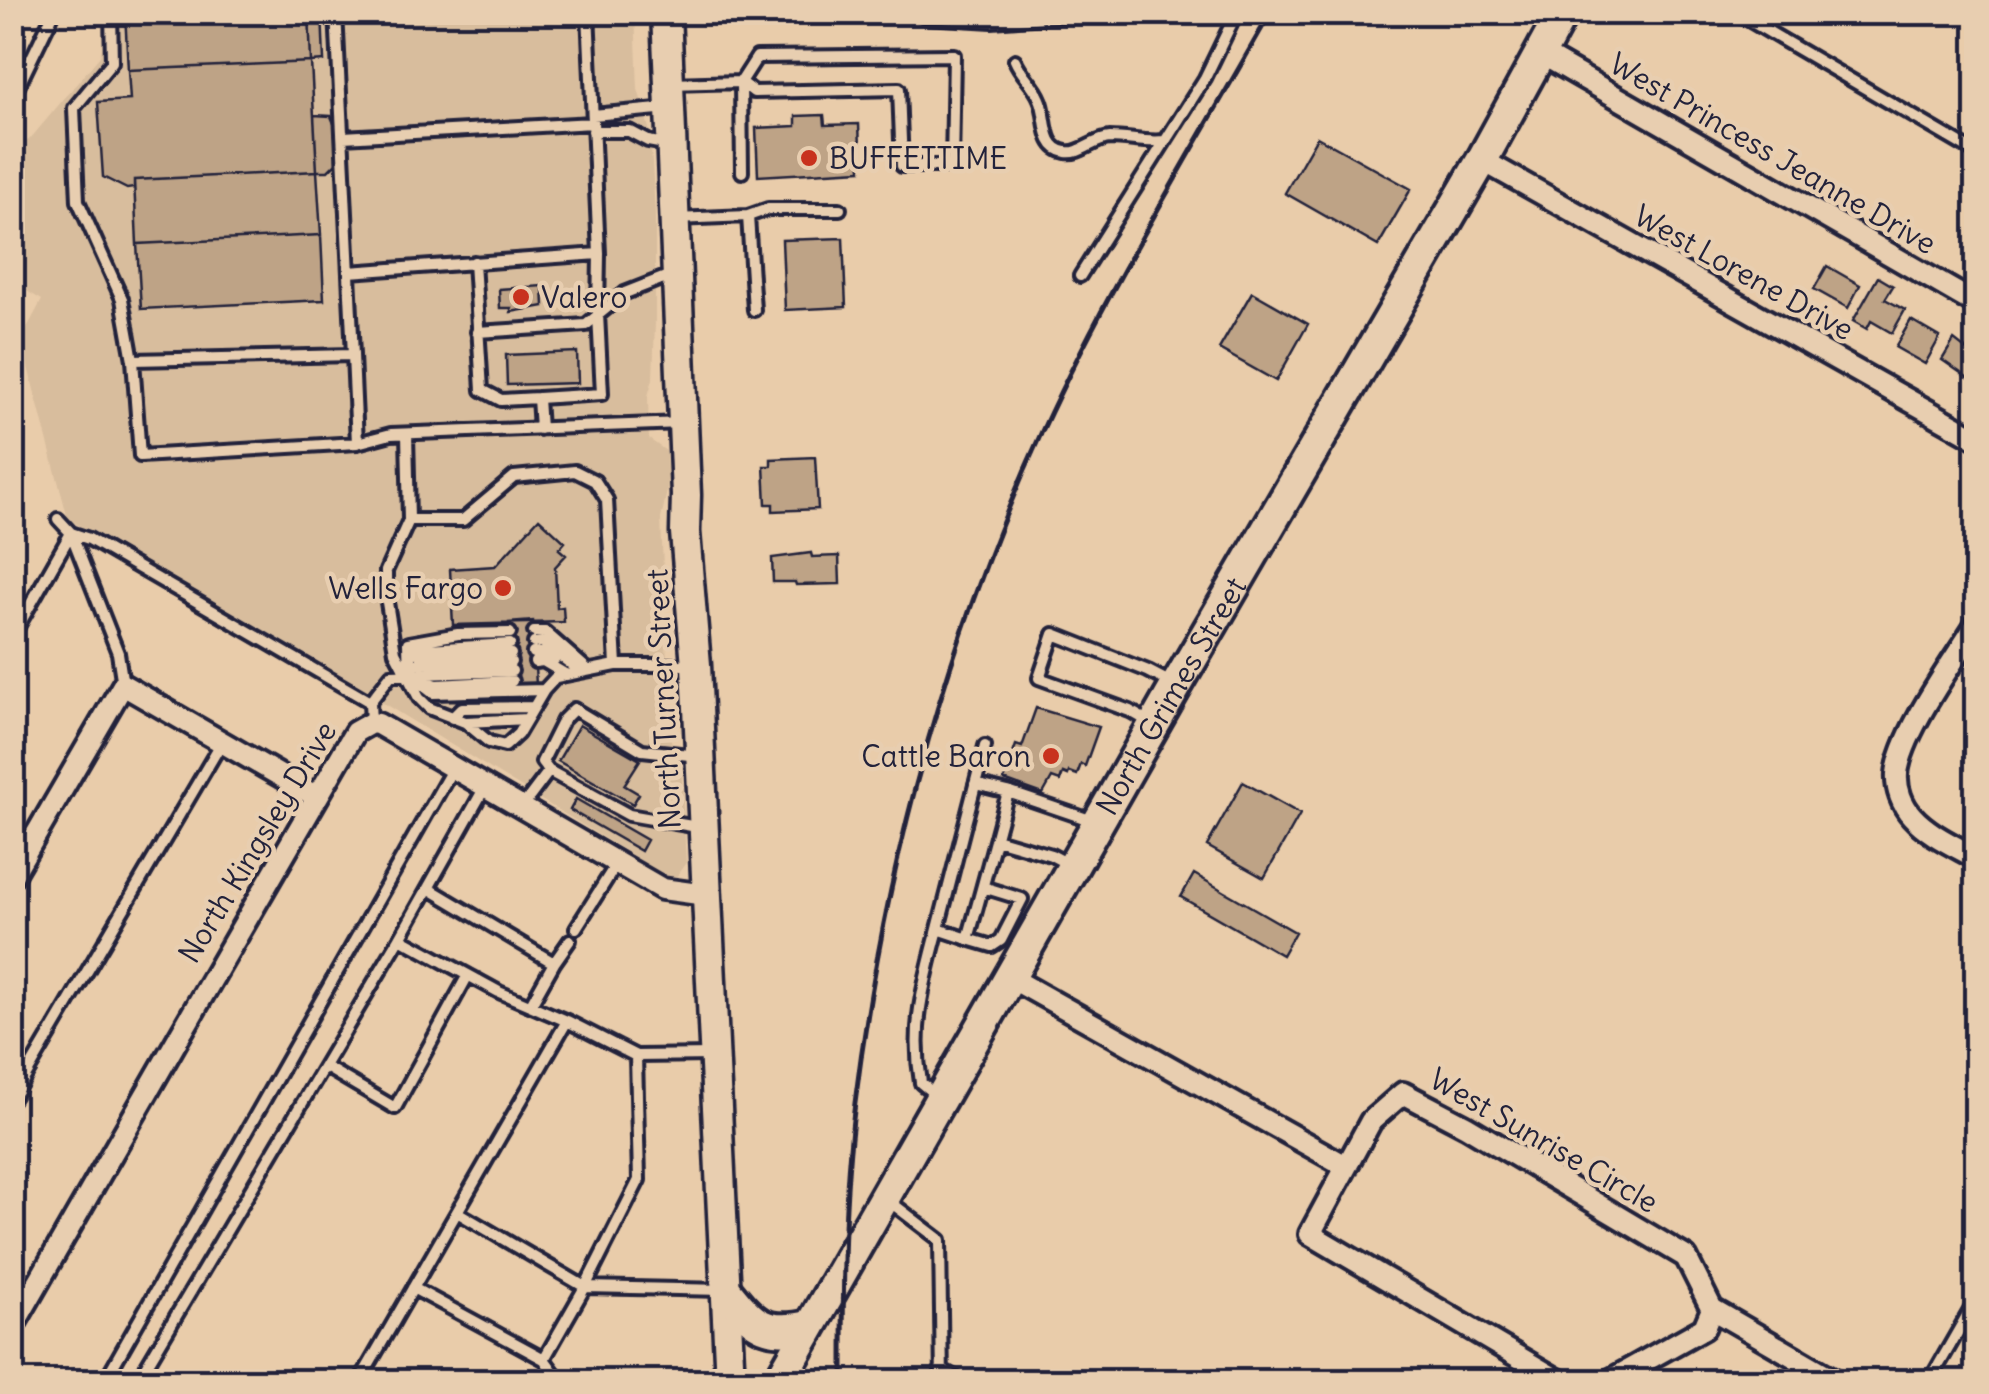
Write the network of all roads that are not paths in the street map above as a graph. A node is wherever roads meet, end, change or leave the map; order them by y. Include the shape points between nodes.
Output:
1 (54, 12) edge
2 (111, 12) edge
3 (336, 12) edge
4 (588, 12) edge
5 (666, 12) edge
6 (738, 12) edge
7 (805, 12) edge
8 (916, 12) edge
9 (1115, 12) edge
10 (1237, 12) edge
11 (1563, 12) edge
12 (1735, 12) edge
13 (1540, 53) junction
14 (1015, 60) dead end
15 (741, 82) junction
16 (669, 96) junction
17 (12, 98) edge
18 (593, 123) junction
19 (342, 137) junction
20 (1164, 141) junction
21 (671, 145) junction
22 (1976, 153) edge
23 (1482, 160) junction
24 (742, 172) dead end
25 (840, 209) dead end
26 (748, 216) junction
27 (674, 220) junction
28 (599, 254) junction
29 (474, 262) junction
30 (349, 272) junction
31 (676, 273) junction
32 (1080, 276) dead end
33 (1976, 304) edge
34 (754, 310) dead end
35 (598, 314) junction
36 (477, 332) junction
37 (353, 355) junction
38 (132, 360) junction
39 (538, 398) junction
40 (683, 423) junction
41 (540, 429) junction
42 (407, 434) junction
43 (1976, 438) edge
44 (357, 443) junction
45 (58, 518) dead end
46 (409, 520) junction
47 (71, 533) junction
48 (1976, 625) edge
49 (12, 636) edge
50 (535, 657) junction
51 (511, 658) junction
52 (616, 664) junction
53 (696, 665) junction
54 (409, 675) junction
55 (565, 677) junction
56 (123, 685) junction
57 (1176, 686) junction
58 (534, 707) junction
59 (370, 713) junction
60 (452, 718) junction
61 (528, 719) junction
62 (464, 722) junction
63 (1154, 725) junction
64 (222, 742) junction
65 (984, 746) dead end
66 (700, 756) junction
67 (454, 767) junction
68 (549, 771) junction
69 (975, 784) junction
70 (486, 786) junction
71 (1008, 792) junction
72 (317, 797) junction
73 (522, 807) junction
74 (1098, 823) junction
75 (703, 828) junction
76 (996, 839) junction
77 (1976, 858) edge
78 (16, 862) edge
79 (617, 863) junction
80 (1073, 867) junction
81 (982, 886) junction
82 (428, 888) junction
83 (706, 895) junction
84 (1034, 906) junction
85 (576, 928) dead end
86 (938, 929) junction
87 (400, 938) junction
88 (968, 939) junction
89 (570, 940) dead end
90 (554, 963) junction
91 (468, 975) junction
92 (1011, 978) junction
93 (531, 1004) junction
94 (568, 1022) junction
95 (716, 1055) junction
96 (636, 1056) junction
97 (324, 1066) junction
98 (12, 1098) edge
99 (940, 1099) junction
100 (1344, 1165) junction
101 (884, 1197) junction
102 (457, 1212) junction
103 (413, 1288) junction
104 (585, 1288) junction
105 (726, 1290) junction
106 (1976, 1300) edge
107 (1712, 1310) junction
108 (810, 1326) junction
109 (12, 1328) edge
110 (728, 1328) junction
111 (544, 1359) junction
112 (941, 1376) edge
113 (561, 1381) edge
114 (104, 1382) edge
115 (137, 1382) edge
116 (360, 1382) edge
117 (652, 1382) edge
118 (710, 1382) edge
119 (730, 1382) edge
120 (779, 1382) edge
121 (963, 1382) edge
122 (1561, 1382) edge
123 (1607, 1382) edge
124 (1838, 1382) edge
125 (1929, 1382) edge

1 - 17 lane
2 - 38 lane via 112,62 74,108 78,202 122,299
3 - 19 lane
4 - 18 lane
5 - 16 main road, North Turner Street
6 - 7 lane
8 - 9 lane via 992,21
10 - 20 lane
11 - 13 main road, North Grimes Street
12 - 22 lane
13 - 23 main road, North Grimes Street
13 - 33 street, West Princess Jeanne Drive
14 - 20 lane via 1042,102 1054,146 1065,152 1106,138
15 - 15 lane via 754,92 899,89 902,166 952,166 954,55 756,57
15 - 16 lane
15 - 24 lane
16 - 18 lane
16 - 21 main road, North Turner Street
18 - 19 lane
18 - 21 lane
18 - 28 lane
19 - 30 lane
20 - 32 lane
21 - 27 main road, North Turner Street
23 - 43 street, West Lorene Drive
23 - 57 main road, North Grimes Street
25 - 26 lane via 768,209
26 - 27 lane
26 - 34 lane
27 - 31 main road, North Turner Street
28 - 29 lane
28 - 35 lane
29 - 30 lane
29 - 36 lane
30 - 37 lane
31 - 35 lane via 625,293
31 - 40 main road, North Turner Street
35 - 36 lane via 586,325
35 - 39 lane via 602,394
36 - 39 lane via 482,390 501,400
37 - 38 lane
37 - 44 lane
38 - 44 lane via 140,456
39 - 41 lane
40 - 41 lane
40 - 53 main road, North Turner Street
41 - 42 lane
42 - 44 lane
42 - 46 lane
45 - 47 lane
46 - 52 lane via 470,517 514,476 585,474 607,500
46 - 54 lane via 386,571 396,652
47 - 49 lane
47 - 56 lane via 118,652
47 - 59 lane
48 - 77 street via 1906,742 1897,776 1912,816
50 - 55 lane
50 - 55 lane
50 - 55 lane via 542,642
51 - 54 lane via 416,664
51 - 54 lane via 437,685
51 - 54 lane via 412,650
52 - 53 lane
52 - 55 lane
53 - 66 main road, North Turner Street
54 - 55 lane via 432,693
54 - 59 lane via 390,676
54 - 60 lane via 419,698
55 - 58 lane
56 - 64 street
56 - 78 street
57 - 63 main road, North Grimes Street
57 - 63 lane via 1054,634 1039,678
58 - 60 lane via 462,708
58 - 61 lane
59 - 67 street, North Kingsley Drive
59 - 72 street, North Kingsley Drive
60 - 62 lane
61 - 62 lane
61 - 62 lane via 505,746
63 - 74 main road, North Grimes Street
64 - 72 street
64 - 98 lane
65 - 69 lane
66 - 68 lane via 642,750 574,709 542,762
66 - 75 main road, North Turner Street
67 - 70 street, North Kingsley Drive
67 - 114 lane
68 - 73 lane
68 - 75 lane via 629,816
69 - 71 lane
69 - 86 lane
70 - 73 street, North Kingsley Drive
70 - 82 lane
71 - 74 lane
71 - 76 lane
72 - 109 street, North Kingsley Drive
73 - 79 street, North Kingsley Drive
74 - 80 main road, North Grimes Street
75 - 83 main road, North Turner Street
76 - 80 lane
76 - 81 lane
79 - 83 street, North Kingsley Drive via 662,889
79 - 85 lane
80 - 84 main road, North Grimes Street
81 - 84 lane
81 - 88 lane
82 - 87 lane
82 - 90 lane
83 - 95 main road, North Turner Street
84 - 88 lane via 992,946
84 - 92 main road, North Grimes Street
86 - 88 lane
86 - 99 lane via 914,1046 921,1083
87 - 91 lane
87 - 97 lane
89 - 90 lane
90 - 93 lane
91 - 93 lane
91 - 97 lane via 395,1108
92 - 99 main road, North Grimes Street
92 - 100 street
93 - 94 lane
94 - 96 lane
94 - 102 lane
95 - 96 lane
95 - 105 main road, North Turner Street
96 - 104 lane via 639,1180
97 - 115 lane
99 - 101 main road, North Grimes Street
100 - 107 street, West Sunrise Circle via 1371,1121 1403,1093 1686,1257
100 - 122 street, West Sunrise Circle via 1310,1234
101 - 108 main road, North Grimes Street
101 - 112 lane via 940,1240
102 - 103 lane
102 - 104 lane
103 - 111 lane
103 - 116 lane
104 - 105 lane
104 - 111 lane
105 - 108 main road via 749,1319 766,1328
105 - 110 main road, North Turner Street
106 - 125 lane
107 - 123 street via 1704,1328
107 - 124 street
108 - 120 main road, North Grimes Street
110 - 118 main road
110 - 119 main road, North Turner Street
111 - 113 lane
112 - 121 lane
113 - 117 lane

